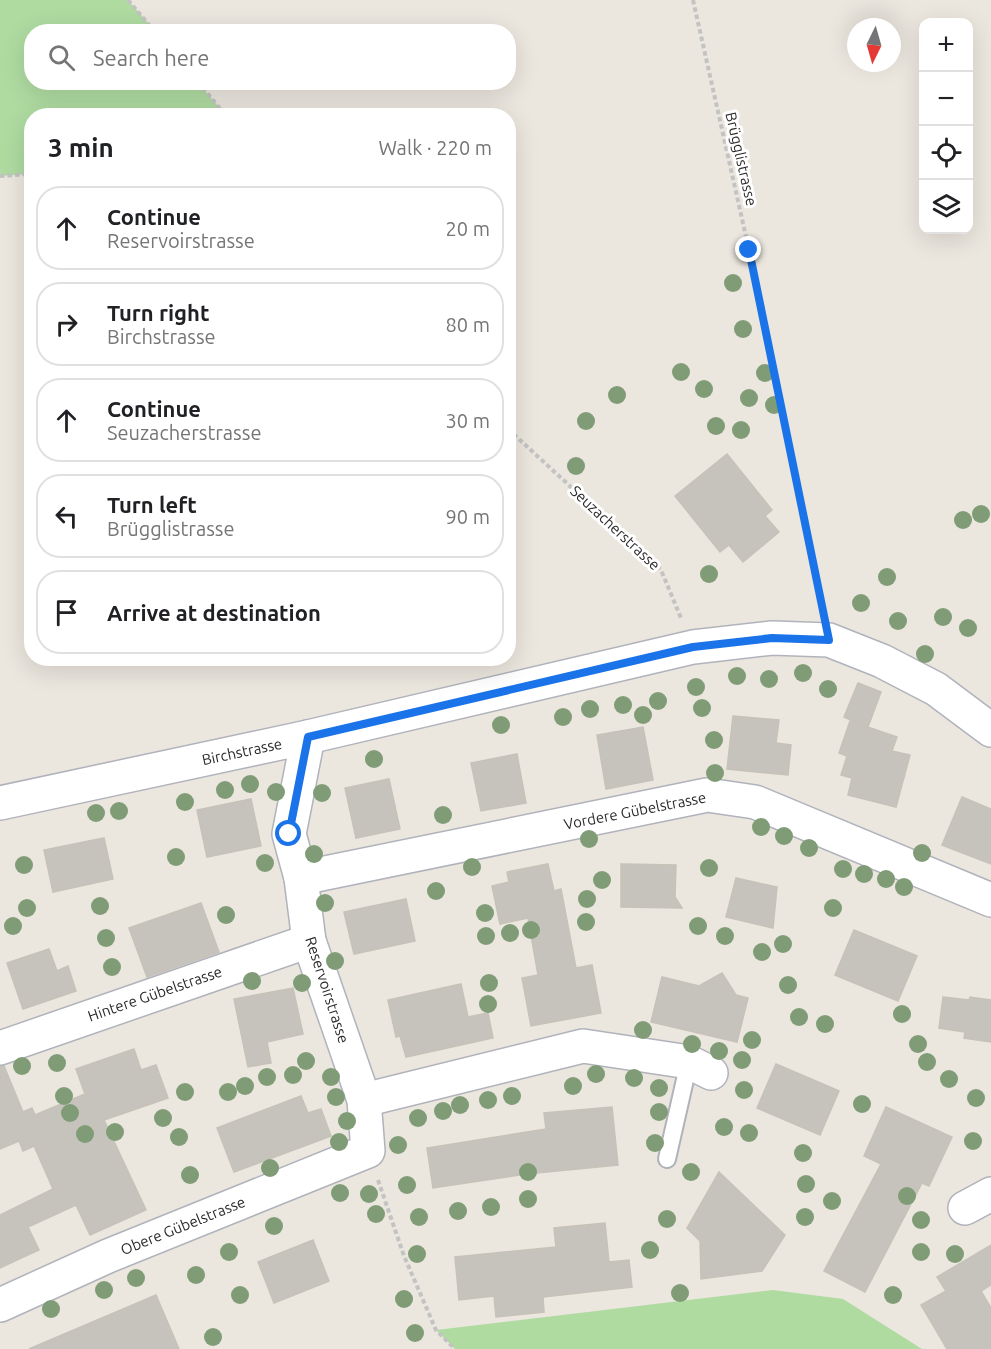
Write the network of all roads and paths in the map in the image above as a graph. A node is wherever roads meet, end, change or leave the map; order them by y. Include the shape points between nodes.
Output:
1 (128, 0) edge
2 (693, 0) edge
3 (148, 24) edge
4 (205, 90) edge
5 (219, 108) edge
6 (24, 174) edge
7 (0, 176) edge
8 (516, 436) edge
9 (829, 640) junction
10 (693, 647) junction
11 (991, 730) edge
12 (308, 737) junction
13 (0, 803) edge
14 (301, 879) junction
15 (991, 900) edge
16 (309, 941) junction
17 (0, 1048) edge
18 (700, 1067) joint
19 (364, 1100) junction
20 (368, 1151) junction
21 (667, 1159) dead end
22 (0, 1305) edge
23 (455, 1349) edge

1 - 3 path
2 - 9 path, Brügglistrasse
4 - 5 path
6 - 7 path
8 - 10 path, Seuzacherstrasse via 661,570
9 - 10 street via 772,638
9 - 11 street via 936,689
10 - 12 street, Birchstrasse
12 - 13 street, Birchstrasse
12 - 14 street, Reservoirstrasse via 289,834
14 - 15 street, Vordere Gübelstrasse via 707,795 754,802
14 - 16 street, Reservoirstrasse
16 - 17 street, Hintere Gübelstrasse
16 - 19 street, Reservoirstrasse
18 - 19 street via 583,1046
18 - 21 lane
19 - 20 street, Reservoirstrasse
20 - 22 street, Obere Gübelstrasse via 108,1256
20 - 23 path via 404,1256 431,1319

